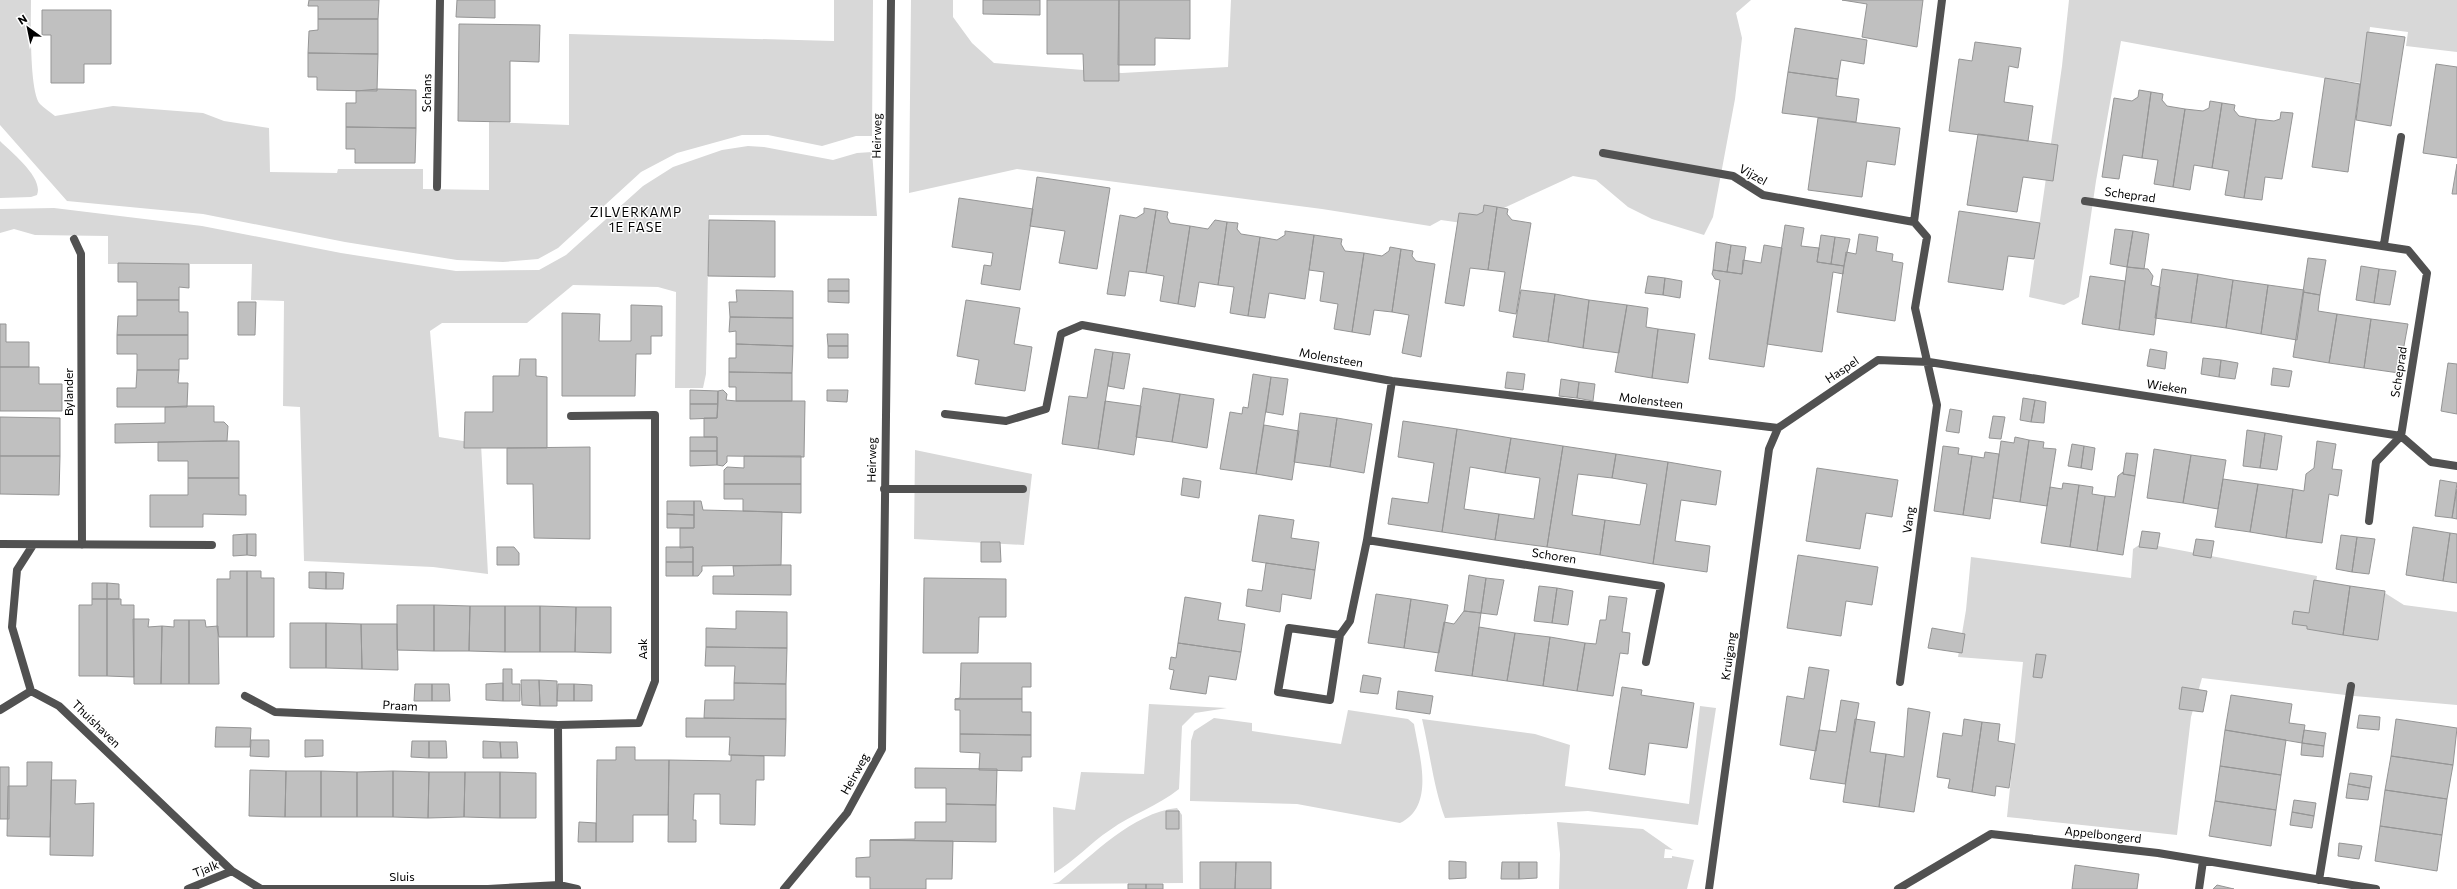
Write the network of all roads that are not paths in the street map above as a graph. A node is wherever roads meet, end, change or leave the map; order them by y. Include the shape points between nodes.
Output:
1 (440, 0) edge
2 (891, 0) edge
3 (1942, 0) edge
4 (2401, 137) dead end
5 (1603, 153) dead end
6 (437, 187) dead end
7 (2085, 201) dead end
8 (1914, 222) junction
9 (74, 239) dead end
10 (2384, 244) junction
11 (1929, 362) junction
12 (1392, 381) junction
13 (945, 414) dead end
14 (571, 416) dead end
15 (1778, 428) junction
16 (2400, 436) junction
17 (2457, 466) edge
18 (884, 489) junction
19 (1023, 489) dead end
20 (2369, 521) dead end
21 (1367, 540) junction
22 (0, 544) edge
23 (34, 545) junction
24 (82, 545) junction
25 (212, 545) dead end
26 (1340, 635) junction
27 (1646, 662) dead end
28 (1900, 682) dead end
29 (2351, 686) dead end
30 (31, 691) junction
31 (245, 696) dead end
32 (0, 710) edge
33 (558, 725) junction
34 (2203, 861) junction
35 (232, 872) junction
36 (2319, 880) junction
37 (559, 885) junction
38 (1901, 888) edge
39 (2359, 888) edge
40 (188, 889) edge
41 (488, 889) edge
42 (577, 889) edge
43 (784, 889) edge
44 (1709, 889) edge
45 (2198, 889) edge
46 (2376, 889) edge

1 - 6 street, Schans
2 - 18 street, Heirweg
3 - 8 street
4 - 10 street
5 - 8 street, Vijzel via 1733,176 1763,195
7 - 10 street, Scheprad
8 - 11 street via 1927,237 1915,308
9 - 24 street, Bylander via 81,254
10 - 16 street, Scheprad via 2408,250 2427,273
11 - 15 street, Haspel via 1878,360
11 - 16 street, Wieken
11 - 28 street, Vang via 1937,405
12 - 13 street, Molensteen via 1082,325 1061,334 1046,409 1006,421
12 - 15 street, Molensteen
12 - 21 street
14 - 33 street, Aak via 655,415 655,681 639,722
15 - 44 street, Kruigang via 1769,449
16 - 17 street via 2431,462
16 - 20 street via 2376,462
18 - 19 street
18 - 43 street, Heirweg via 882,749 847,813
21 - 26 street via 1350,621
21 - 27 street, Schoren via 1661,586
22 - 23 street
23 - 24 street
23 - 30 street via 17,570 12,627
24 - 25 street
26 - 26 street via 1289,628 1278,692 1330,700
29 - 36 street
30 - 32 street
30 - 35 street, Thuishaven via 60,706
31 - 33 street, Praam via 275,712
33 - 37 street
34 - 36 street, Appelbongerd
34 - 38 street, Appelbongerd via 2158,853 1991,834
34 - 45 street
35 - 40 street, Tjalk
35 - 41 street, Sluis via 260,889
36 - 39 street, Appelbongerd
37 - 41 street, Sluis
37 - 42 street, Sluis
39 - 46 street, Appelbongerd

